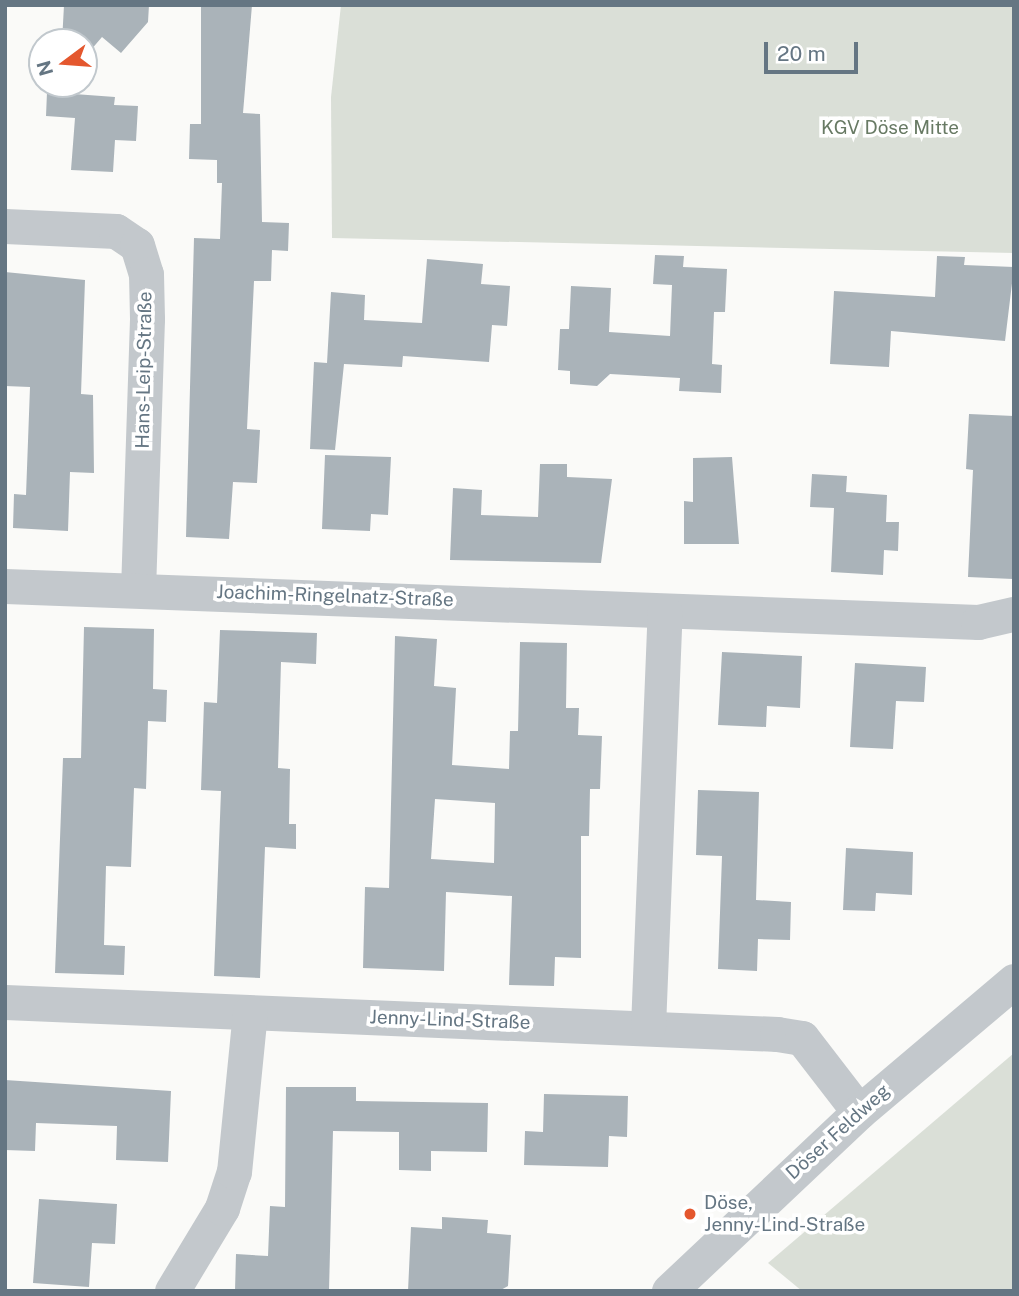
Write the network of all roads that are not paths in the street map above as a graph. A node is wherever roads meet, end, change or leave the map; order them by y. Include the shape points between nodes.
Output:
1 (5, 226) edge
2 (5, 586) edge
3 (138, 590) junction
4 (665, 612) junction
5 (1014, 614) edge
6 (1014, 981) edge
7 (5, 1002) edge
8 (250, 1013) junction
9 (648, 1027) junction
10 (859, 1112) junction
11 (172, 1291) edge
12 (669, 1291) edge

1 - 3 street, Hans-Leip-Straße via 116,231 137,245 146,274 147,319
2 - 3 street, Joachim-Ringelnatz-Straße
3 - 4 street, Joachim-Ringelnatz-Straße
4 - 5 street, Joachim-Ringelnatz-Straße via 978,622
4 - 9 street
6 - 10 street, Döser Feldweg
7 - 8 street, Jenny-Lind-Straße
8 - 9 street, Jenny-Lind-Straße
8 - 11 street via 234,1172 222,1208
9 - 10 street, Jenny-Lind-Straße via 802,1038
10 - 12 street, Döser Feldweg

